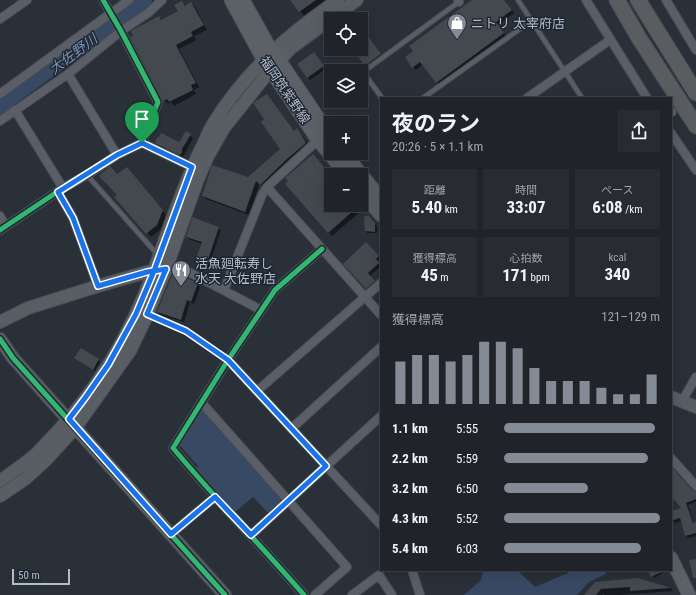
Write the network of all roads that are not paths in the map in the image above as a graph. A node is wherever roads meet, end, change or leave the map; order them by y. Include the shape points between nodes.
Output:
1 (27, 0) edge
2 (103, 0) edge
3 (129, 0) edge
4 (162, 0) edge
5 (231, 0) edge
6 (243, 0) edge
7 (338, 0) edge
8 (357, 0) edge
9 (518, 0) edge
10 (586, 0) edge
11 (617, 0) edge
12 (638, 0) edge
13 (666, 0) edge
14 (460, 1) edge
15 (111, 14) junction
16 (0, 19) edge
17 (531, 21) junction
18 (121, 31) junction
19 (610, 40) junction
20 (696, 50) edge
21 (271, 60) junction
22 (565, 71) junction
23 (68, 74) junction
24 (696, 93) edge
25 (0, 94) edge
26 (381, 97) edge
27 (424, 97) edge
28 (528, 97) edge
29 (581, 97) edge
30 (646, 97) edge
31 (15, 110) junction
32 (0, 121) edge
33 (696, 126) edge
34 (324, 128) edge
35 (672, 134) edge
36 (318, 140) junction
37 (142, 143) junction
38 (117, 155) junction
39 (350, 160) edge
40 (192, 167) junction
41 (341, 168) edge
42 (356, 168) edge
43 (696, 170) edge
44 (87, 175) junction
45 (368, 177) edge
46 (368, 183) edge
47 (267, 187) junction
48 (380, 188) edge
49 (61, 190) junction
50 (380, 198) edge
51 (368, 200) edge
52 (380, 214) edge
53 (0, 216) edge
54 (3, 228) edge
55 (322, 249) junction
56 (159, 257) junction
57 (160, 270) junction
58 (380, 284) edge
59 (98, 286) junction
60 (224, 290) junction
61 (365, 297) junction
62 (261, 310) junction
63 (147, 314) junction
64 (380, 314) edge
65 (0, 322) edge
66 (0, 339) edge
67 (380, 348) edge
68 (228, 360) junction
69 (696, 377) edge
70 (257, 391) junction
71 (676, 399) edge
72 (202, 403) junction
73 (696, 407) edge
74 (380, 417) edge
75 (72, 423) junction
76 (291, 429) junction
77 (672, 459) edge
78 (326, 466) junction
79 (0, 481) edge
80 (696, 486) edge
81 (0, 496) edge
82 (215, 497) junction
83 (288, 501) junction
84 (380, 524) edge
85 (171, 534) junction
86 (251, 535) junction
87 (672, 560) edge
88 (412, 571) edge
89 (668, 571) edge
90 (689, 594) edge
91 (225, 595) edge
92 (304, 595) edge
93 (315, 595) edge
94 (352, 595) edge
95 (392, 595) edge
96 (420, 595) edge

1 - 16 street
2 - 15 street
3 - 15 street
4 - 18 street
5 - 21 main road, 福岡筑紫野線
6 - 21 main road, 福岡筑紫野線
7 - 21 main road via 290,35
8 - 21 main road via 292,48
9 - 17 lane
10 - 19 street
11 - 33 highway
12 - 24 highway
13 - 20 street
14 - 26 lane via 363,72
15 - 18 street
15 - 25 street
17 - 22 lane
17 - 27 lane
18 - 23 street
18 - 37 street via 158,102
19 - 22 street
19 - 30 street
21 - 34 main road, 福岡筑紫野線
21 - 36 main road, 福岡筑紫野線
21 - 40 main road via 234,92 212,125
21 - 57 main road via 208,156
22 - 28 street
22 - 29 lane
23 - 31 street
23 - 38 street
31 - 32 street
31 - 49 street
35 - 43 street
36 - 41 main road, 福岡筑紫野線
36 - 47 street
37 - 38 street
37 - 40 street
38 - 44 street
39 - 42 main road
40 - 56 main road
44 - 49 street
44 - 56 lane
45 - 48 street
46 - 50 main road
47 - 55 street
47 - 60 street
49 - 54 street
49 - 59 street
51 - 52 main road
53 - 54 street
55 - 61 street
55 - 62 street via 275,290
56 - 57 main road
57 - 59 main road
57 - 60 street via 185,270
57 - 63 main road
57 - 75 main road via 108,365 85,398
58 - 61 street
59 - 65 main road via 28,308
60 - 62 street
61 - 64 street
61 - 70 street
62 - 68 street
63 - 68 lane via 186,331
63 - 75 main road via 130,351
66 - 75 main road via 13,358
67 - 76 street
68 - 70 street
68 - 72 street
69 - 71 street
70 - 76 street
71 - 73 main road
72 - 82 street via 173,448
72 - 83 street
74 - 78 street
75 - 79 main road
75 - 81 main road via 46,460 25,479
75 - 85 main road
76 - 78 street
77 - 80 street
78 - 83 street
78 - 84 street
82 - 85 street
82 - 86 street
83 - 86 street
83 - 93 street via 347,568
85 - 91 main road
86 - 92 street
87 - 90 main road
88 - 96 street
89 - 90 main road
94 - 95 street via 379,575

